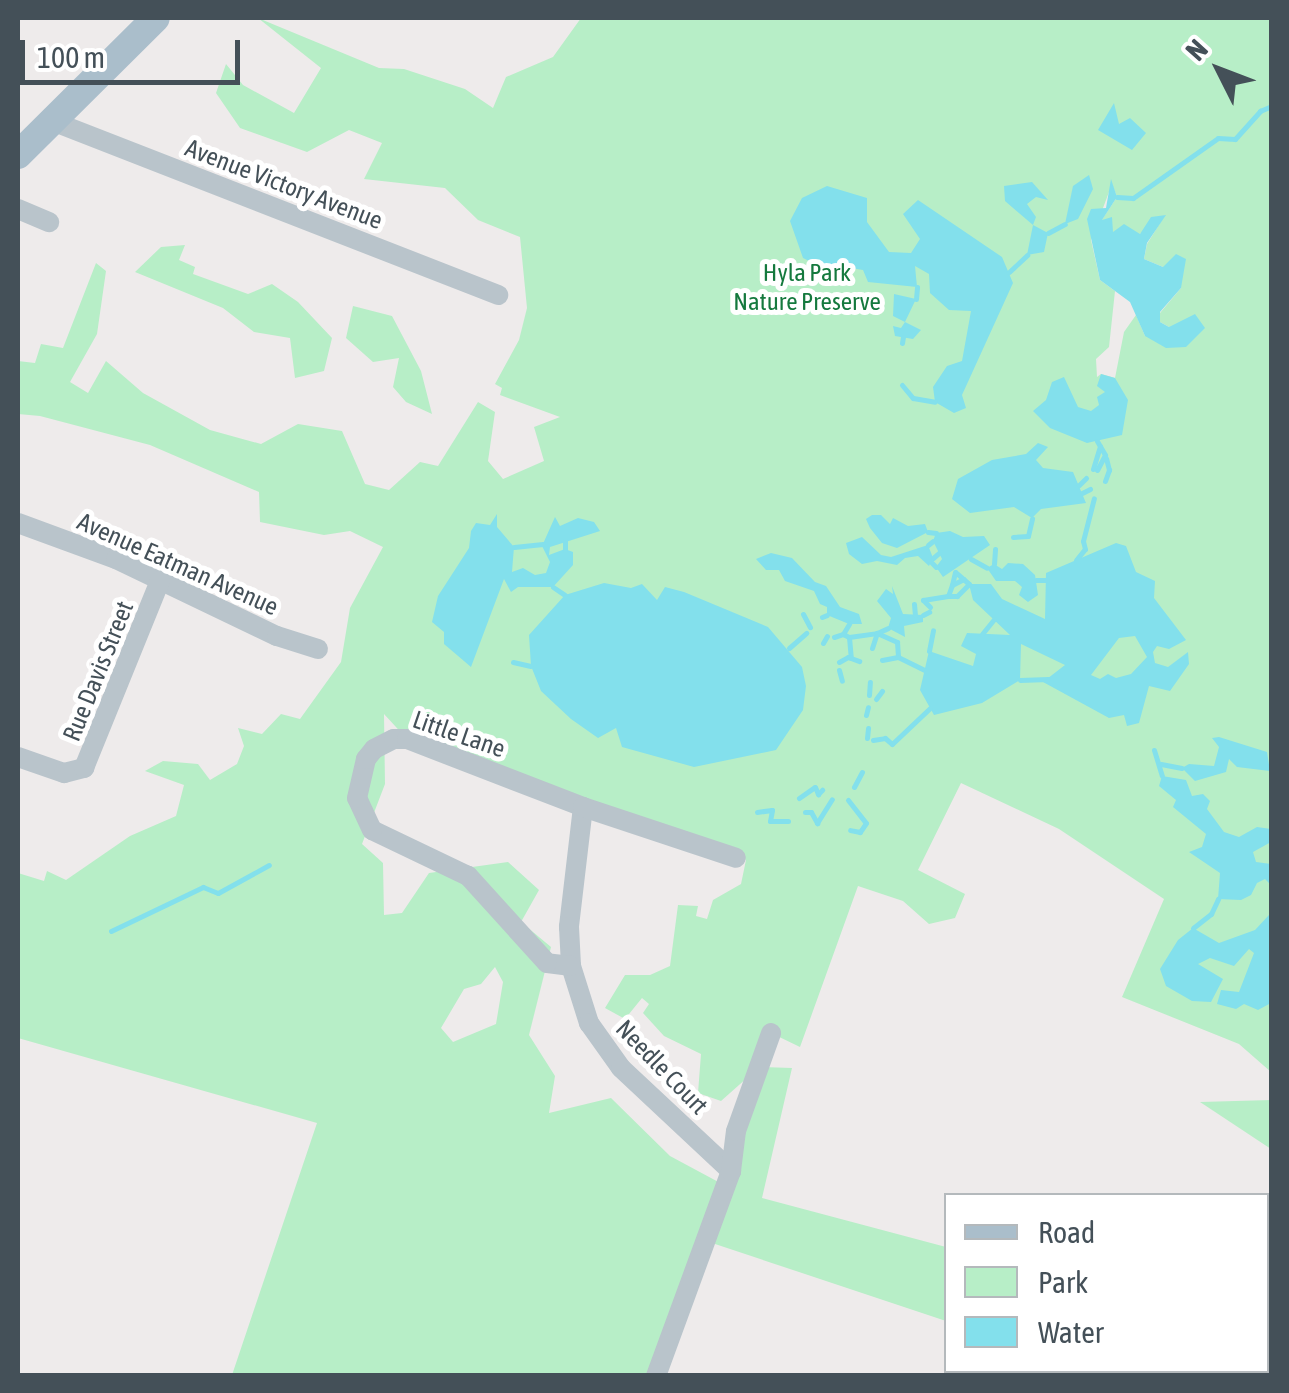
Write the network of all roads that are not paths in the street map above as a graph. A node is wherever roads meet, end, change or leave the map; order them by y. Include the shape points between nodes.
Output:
1 (156, 18) edge
2 (52, 121) junction
3 (18, 155) edge
4 (18, 209) edge
5 (49, 222) dead end
6 (498, 295) dead end
7 (18, 523) edge
8 (160, 581) junction
9 (318, 649) dead end
10 (18, 757) edge
11 (583, 807) junction
12 (736, 858) dead end
13 (571, 966) junction
14 (771, 1033) dead end
15 (731, 1170) junction
16 (656, 1376) edge

1 - 2 main road
2 - 3 main road
2 - 6 street, Avenue Victory Avenue
4 - 5 street
7 - 8 street, Avenue Eatman Avenue
8 - 9 street, Avenue Eatman Avenue
8 - 10 street, Rue Davis Street via 84,768 64,773
11 - 12 street, Little Lane
11 - 13 street, Needle Court via 571,896
11 - 13 street, Little Lane via 407,738 384,742 366,759 357,798 372,830 468,876 547,964
13 - 15 street, Needle Court via 603,1046
14 - 15 street via 736,1131
15 - 16 street

